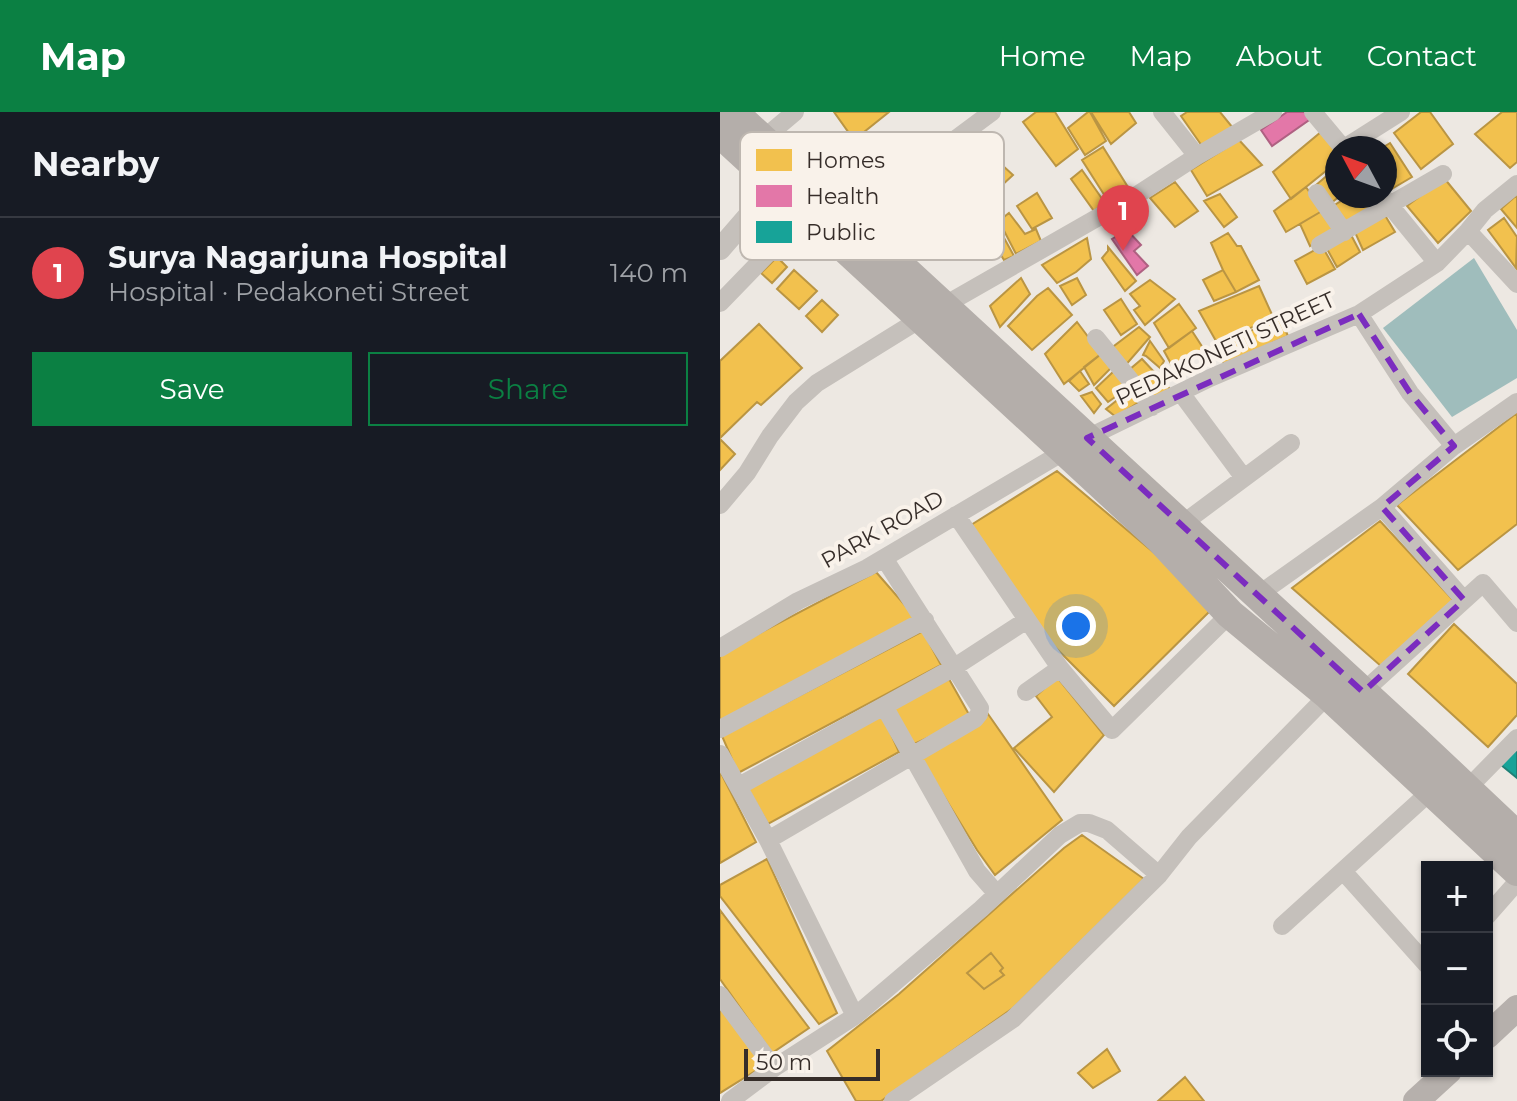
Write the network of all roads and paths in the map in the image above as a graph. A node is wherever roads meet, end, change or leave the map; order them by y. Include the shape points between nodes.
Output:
1 (733, 112) edge
2 (795, 112) edge
3 (991, 112) edge
4 (1162, 112) edge
5 (1273, 112) edge
6 (1313, 112) edge
7 (1401, 112) edge
8 (755, 132) edge
9 (771, 132) edge
10 (964, 132) edge
11 (720, 133) edge
12 (1333, 136) edge
13 (1362, 136) edge
14 (740, 146) edge
15 (1197, 156) junction
16 (1443, 174) dead end
17 (1517, 184) edge
18 (1317, 193) dead end
19 (1397, 196) edge
20 (1377, 208) edge
21 (1392, 208) edge
22 (740, 226) edge
23 (1468, 231) junction
24 (1344, 232) junction
25 (1320, 245) dead end
26 (720, 249) edge
27 (762, 260) edge
28 (867, 260) edge
29 (886, 260) edge
30 (1437, 263) junction
31 (1517, 284) edge
32 (720, 303) edge
33 (933, 312) junction
34 (1359, 314) junction
35 (1096, 338) dead end
36 (1181, 393) junction
37 (1517, 402) edge
38 (1152, 407) junction
39 (1291, 443) dead end
40 (1076, 445) junction
41 (1454, 446) junction
42 (1244, 478) junction
43 (720, 505) edge
44 (1382, 507) junction
45 (956, 515) junction
46 (1181, 525) junction
47 (884, 558) junction
48 (1258, 595) junction
49 (1464, 600) junction
50 (1230, 614) junction
51 (925, 620) junction
52 (1027, 620) junction
53 (1517, 623) edge
54 (720, 648) edge
55 (953, 668) junction
56 (1060, 668) junction
57 (1026, 692) dead end
58 (1363, 692) junction
59 (1328, 695) junction
60 (884, 706) junction
61 (720, 729) edge
62 (1517, 738) edge
63 (720, 754) edge
64 (911, 756) junction
65 (739, 786) junction
66 (1467, 789) junction
67 (1431, 791) junction
68 (1517, 836) edge
69 (768, 840) junction
70 (1343, 871) junction
71 (1517, 871) edge
72 (1159, 875) junction
73 (1517, 882) edge
74 (997, 894) junction
75 (1493, 909) edge
76 (1282, 926) dead end
77 (1421, 958) edge
78 (720, 995) edge
79 (1517, 1008) edge
80 (855, 1016) junction
81 (1493, 1030) edge
82 (774, 1068) junction
83 (1443, 1077) edge
84 (1420, 1100) edge
85 (730, 1101) edge
86 (893, 1101) edge

1 - 8 main road
2 - 9 street
3 - 10 street
4 - 15 street
5 - 15 street
6 - 12 street
7 - 13 street
11 - 14 main road
15 - 33 street
16 - 19 street
17 - 23 street
18 - 24 street
20 - 24 street
21 - 30 street
22 - 26 street
23 - 30 street
23 - 31 street
24 - 25 street
27 - 32 street
28 - 33 main road
29 - 33 main road
30 - 34 street
33 - 40 main road
33 - 43 street via 807,392
34 - 36 street, PEDAKONETI STREET
34 - 41 street, PEDAKONETI STREET via 1410,393
35 - 38 street
36 - 38 street, PEDAKONETI STREET
36 - 42 street
37 - 41 street
38 - 40 street, PEDAKONETI STREET
39 - 42 street
40 - 45 street, PARK ROAD
40 - 46 main road
40 - 50 main road
41 - 44 street
42 - 46 street
44 - 48 street
44 - 49 street
45 - 47 street, PARK ROAD
45 - 52 street
46 - 48 main road
47 - 51 street
47 - 54 street, PARK ROAD
48 - 58 main road
49 - 53 street via 1483,583
49 - 58 street
50 - 56 street via 1112,730
50 - 59 main road
51 - 55 street
51 - 61 street
52 - 55 street
52 - 56 street
55 - 60 street
55 - 64 street via 979,714
56 - 57 street
58 - 66 main road
59 - 67 main road
59 - 72 street via 1189,837
60 - 64 street
60 - 65 street
62 - 66 street
63 - 65 street
64 - 69 street
64 - 74 street via 977,871
65 - 69 street
66 - 68 main road
67 - 70 street
67 - 71 main road
69 - 80 street
70 - 76 street
70 - 77 street
72 - 74 street via 1107,830 1080,823
72 - 86 street via 1013,1019
73 - 75 street
74 - 80 street
78 - 82 street
79 - 81 main road
80 - 82 street
82 - 85 street
83 - 84 main road

